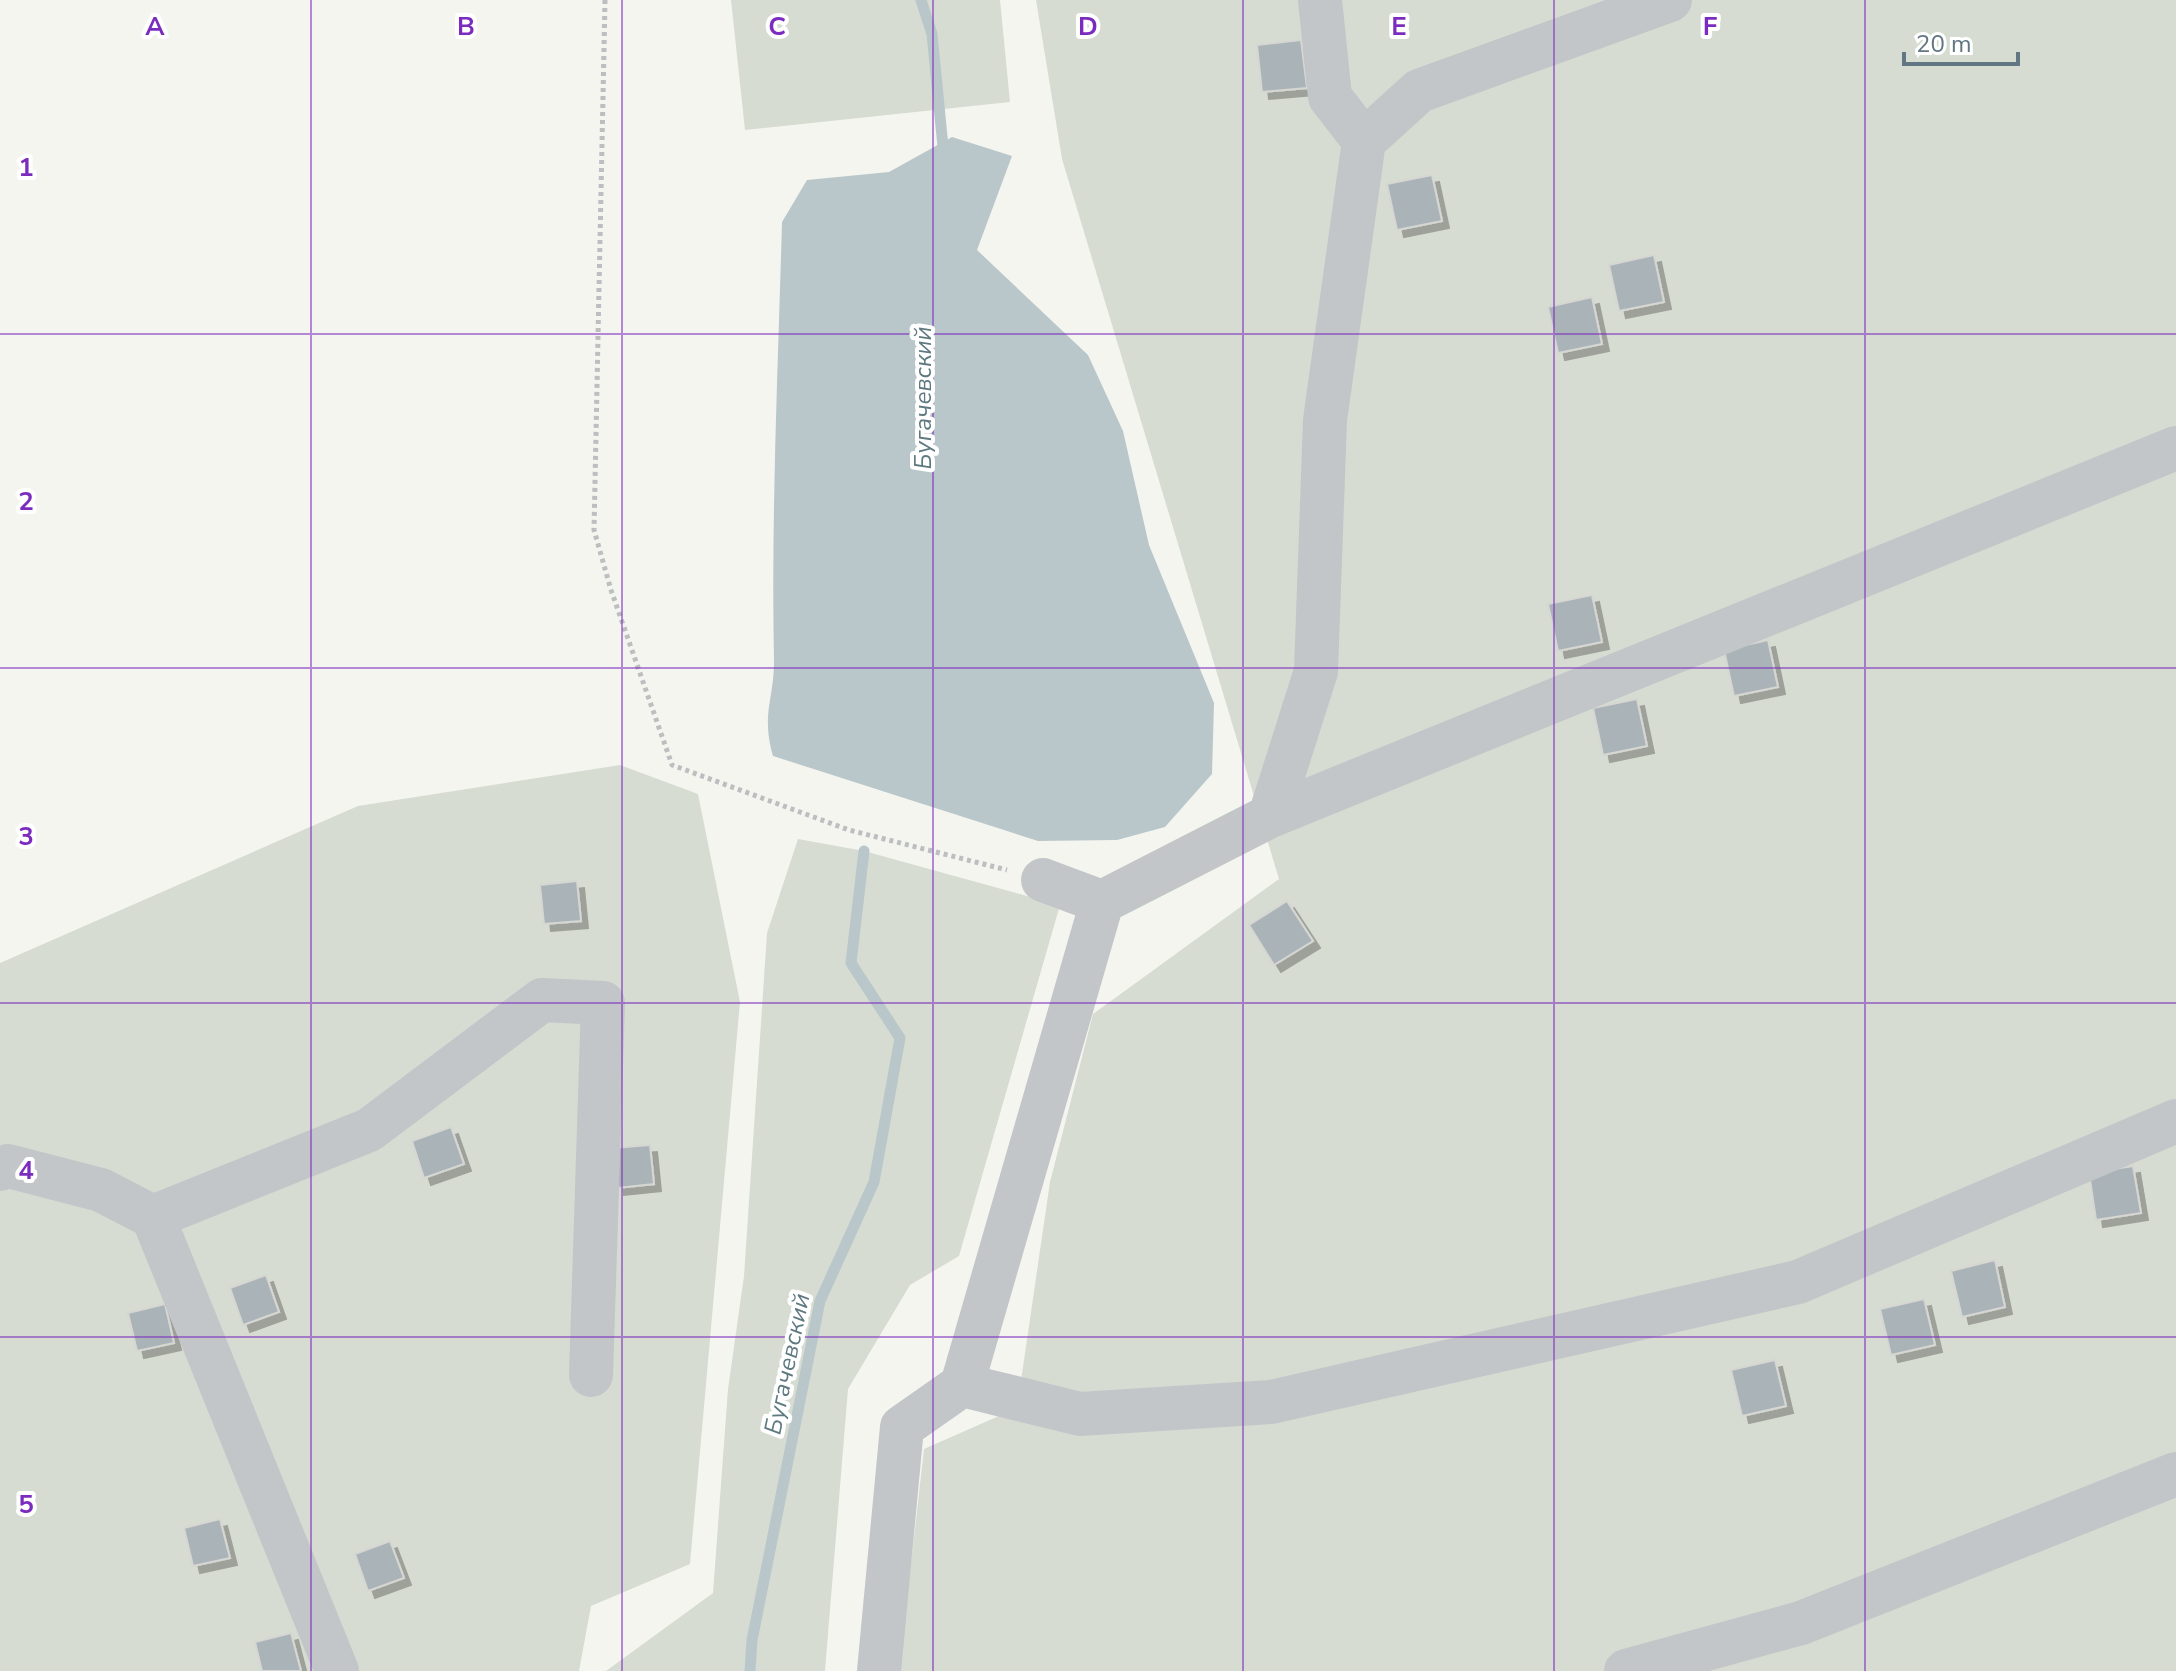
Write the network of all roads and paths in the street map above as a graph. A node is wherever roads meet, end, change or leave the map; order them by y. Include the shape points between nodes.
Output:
1 (605, 0) edge
2 (1320, 0) edge
3 (1670, 0) edge
4 (1364, 141) junction
5 (2176, 448) edge
6 (1270, 816) junction
7 (1043, 880) joint
8 (1102, 902) junction
9 (2176, 1121) edge
10 (0, 1169) edge
11 (153, 1217) junction
12 (591, 1375) dead end
13 (962, 1385) junction
14 (2176, 1474) edge
15 (337, 1671) edge
16 (879, 1671) edge
17 (1626, 1671) edge

1 - 7 path via 594,530 672,765 849,830
2 - 4 lane via 1330,97
3 - 4 lane via 1419,91
4 - 6 lane via 1325,420 1316,671
5 - 6 lane
6 - 8 lane
7 - 8 lane
8 - 13 lane
9 - 13 lane via 1798,1282 1271,1402 1080,1414
10 - 11 lane via 8,1166 101,1190
11 - 12 lane via 369,1130 542,1000 603,1003
11 - 15 lane
13 - 16 lane via 902,1427
14 - 17 lane via 1801,1623

